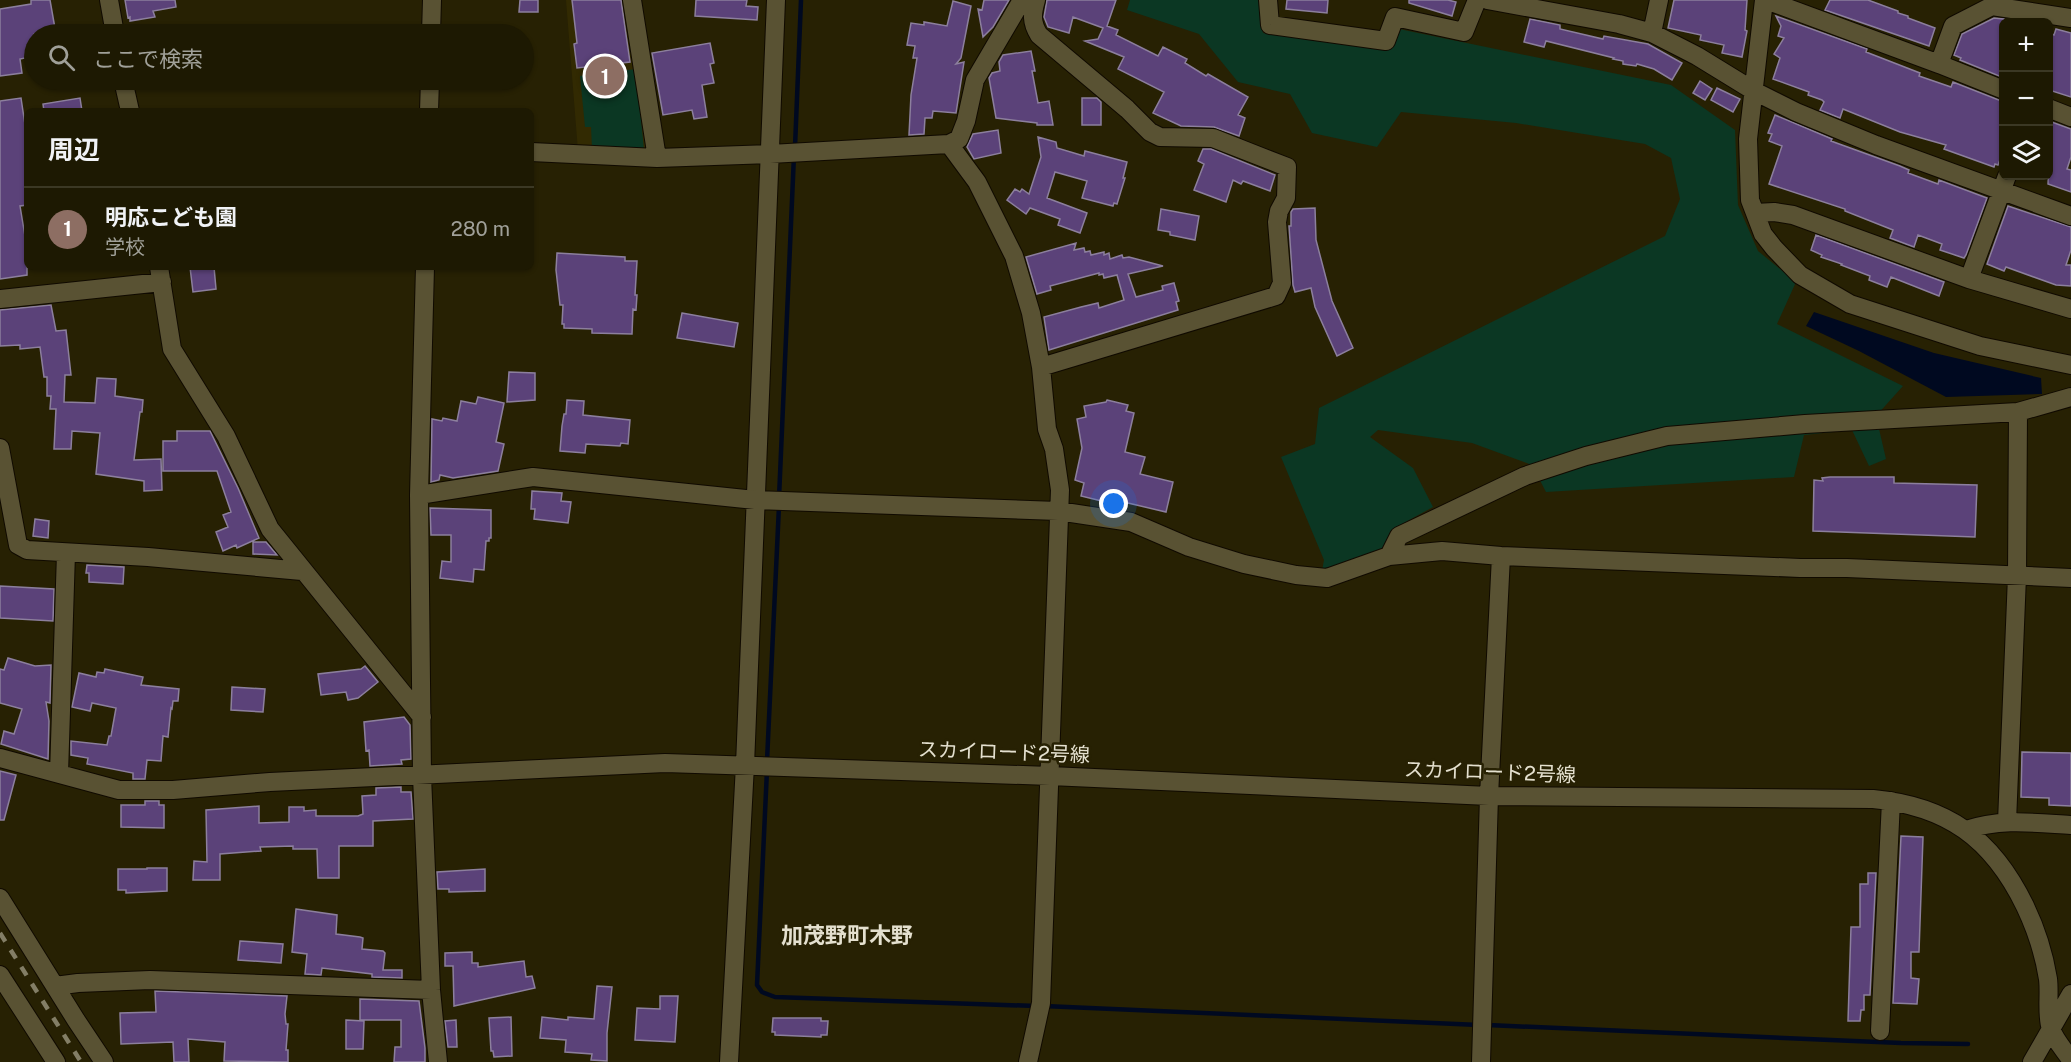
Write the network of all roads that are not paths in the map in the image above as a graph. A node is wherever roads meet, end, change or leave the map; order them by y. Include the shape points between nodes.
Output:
1 (110, 0) edge
2 (432, 0) edge
3 (632, 0) edge
4 (776, 0) edge
5 (1022, 0) edge
6 (1036, 0) edge
7 (1268, 0) edge
8 (1477, 0) edge
9 (1487, 0) edge
10 (1659, 0) edge
11 (1765, 0) edge
12 (2071, 18) edge
13 (114, 24) edge
14 (431, 24) edge
15 (1652, 33) junction
16 (1939, 64) junction
17 (1999, 88) edge
18 (125, 90) edge
19 (430, 90) edge
20 (1754, 91) junction
21 (129, 108) edge
22 (429, 108) edge
23 (2053, 110) edge
24 (2071, 117) edge
25 (949, 144) junction
26 (534, 152) edge
27 (770, 154) junction
28 (657, 158) junction
29 (2004, 183) edge
30 (1755, 213) junction
31 (2071, 216) edge
32 (425, 270) edge
33 (160, 275) edge
34 (1968, 279) junction
35 (0, 298) edge
36 (2071, 309) edge
37 (2071, 365) edge
38 (1041, 367) junction
39 (2071, 397) edge
40 (2018, 412) junction
41 (0, 448) edge
42 (419, 495) junction
43 (755, 500) junction
44 (1058, 511) junction
45 (66, 554) junction
46 (1389, 556) junction
47 (1502, 556) junction
48 (302, 571) junction
49 (2017, 576) junction
50 (2071, 578) edge
51 (422, 717) junction
52 (0, 758) edge
53 (761, 765) junction
54 (59, 774) junction
55 (423, 776) junction
56 (1050, 776) junction
57 (1489, 796) junction
58 (1891, 801) junction
59 (2007, 822) junction
60 (2071, 825) edge
61 (1966, 830) junction
62 (0, 898) edge
63 (0, 975) edge
64 (55, 986) junction
65 (431, 990) junction
66 (2071, 994) edge
67 (2051, 1029) junction
68 (1880, 1031) dead end
69 (2071, 1060) edge
70 (56, 1062) edge
71 (104, 1062) edge
72 (442, 1062) edge
73 (729, 1062) edge
74 (1028, 1062) edge
75 (1481, 1062) edge
76 (2032, 1062) edge

1 - 13 street
2 - 14 street
3 - 28 street
4 - 27 street
5 - 25 street via 975,80 959,139
6 - 38 street via 1032,25 1039,35 1150,132 1160,137 1213,138 1287,167 1286,198 1277,222 1282,284 1276,296
7 - 8 street via 1270,25 1386,41 1395,17 1464,32
9 - 15 street
10 - 15 street
11 - 16 street
11 - 20 street
12 - 16 street via 1992,6 1953,26
15 - 20 street
16 - 17 street
18 - 21 street
19 - 22 street
20 - 29 street via 1876,145
20 - 30 street via 1748,139 1750,200
23 - 24 street
25 - 27 street
25 - 38 street via 977,182 1014,256
26 - 28 street
27 - 28 street
27 - 43 street
29 - 31 street
29 - 34 street
30 - 34 street via 1792,215
30 - 37 street via 1763,234 1800,275 1850,304 1980,346
32 - 42 street
33 - 35 street
33 - 48 street via 172,349 226,436 270,529
34 - 36 street
38 - 44 street via 1047,429 1060,490
39 - 40 street
40 - 46 street via 1667,436 1586,456 1525,477 1399,537
40 - 49 street
41 - 45 street via 18,545 27,550
42 - 43 street via 533,477
42 - 51 street
43 - 44 street
43 - 53 street
44 - 46 street via 1131,522 1189,547 1296,575 1327,578
44 - 56 street
45 - 48 street
45 - 54 street
46 - 47 street via 1442,551
47 - 49 street
47 - 57 street
48 - 51 street
49 - 50 street
49 - 59 street
51 - 55 street
52 - 54 street, スカイロード2号線
53 - 55 street, スカイロード2号線 via 665,763
53 - 56 street, スカイロード2号線
53 - 73 street
54 - 55 street, スカイロード2号線 via 119,790
55 - 65 street
56 - 57 street, スカイロード2号線
56 - 74 street via 1041,1006
57 - 58 street, スカイロード2号線
57 - 75 street
58 - 61 street, スカイロード2号線 via 1949,819
58 - 68 street
59 - 60 street
59 - 61 street
61 - 67 street, スカイロード2号線 via 1994,854 2010,876 2036,928 2048,979
62 - 64 street
63 - 70 street
64 - 65 street via 150,980
64 - 71 street
65 - 72 street
66 - 67 street
67 - 69 street, スカイロード2号線
67 - 76 street

